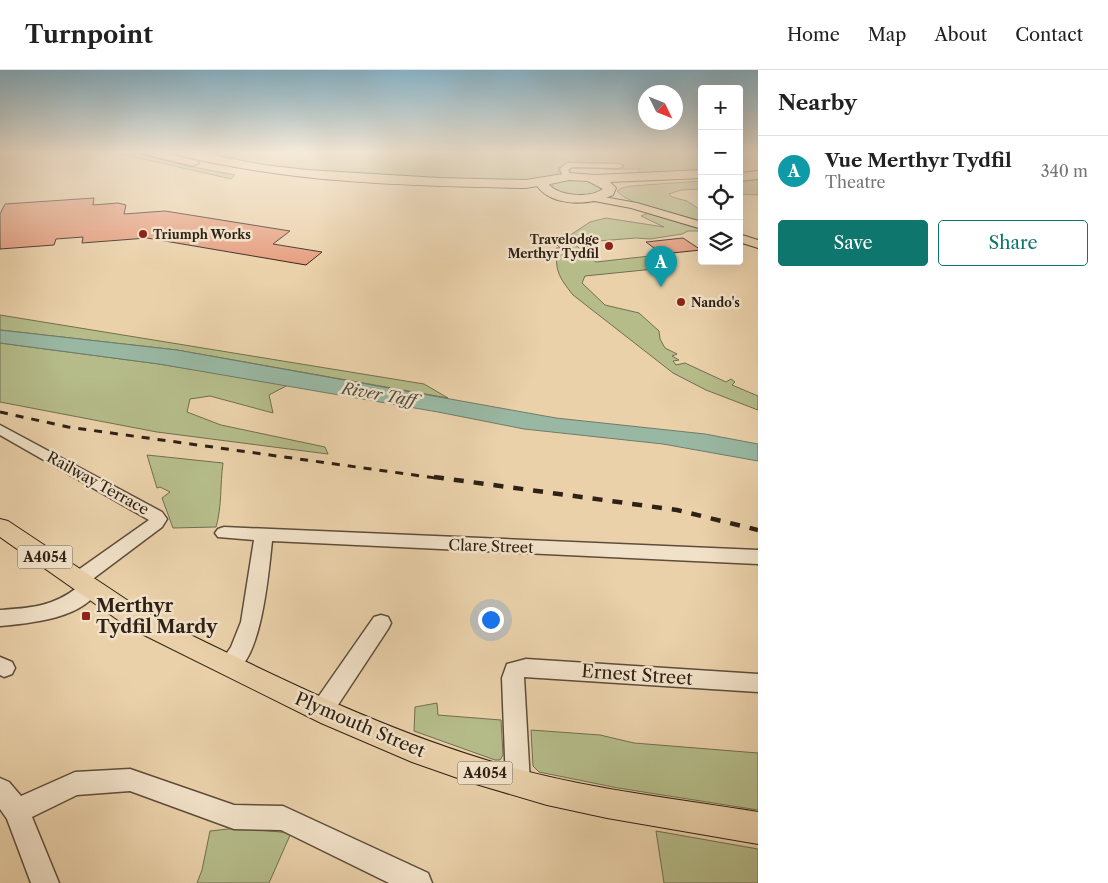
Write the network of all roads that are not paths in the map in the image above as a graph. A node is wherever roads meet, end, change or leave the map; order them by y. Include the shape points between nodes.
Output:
1 (553, 190) edge
2 (610, 190) joint
3 (592, 198) junction
4 (633, 205) junction
5 (698, 225) edge
6 (743, 239) edge
7 (758, 244) edge
8 (0, 429) edge
9 (0, 526) edge
10 (224, 534) dead end
11 (264, 536) junction
12 (758, 557) edge
13 (84, 584) junction
14 (0, 618) edge
15 (381, 622) dead end
16 (229, 666) junction
17 (516, 670) joint
18 (758, 683) edge
19 (322, 710) junction
20 (518, 783) junction
21 (0, 790) edge
22 (17, 811) junction
23 (758, 828) edge
24 (45, 883) edge
25 (418, 883) edge

1 - 3 highway via 568,197
2 - 3 highway
2 - 4 main road
3 - 4 main road
4 - 5 main road
6 - 7 main road
8 - 13 street, Railway Terrace via 158,519
9 - 13 main road, Plymouth Street / A4054
10 - 11 street, Clare Street
11 - 12 street, Clare Street
11 - 16 street via 252,617 245,642
13 - 14 street via 62,608 53,612
13 - 16 main road, Plymouth Street / A4054 via 130,615
15 - 19 street
16 - 19 main road, Plymouth Street / A4054
17 - 18 street, Ernest Street via 526,668
17 - 20 street via 513,678
19 - 20 main road, Plymouth Street / A4054 via 390,740
20 - 23 main road, Plymouth Street / A4054 via 612,804
21 - 22 street
22 - 24 street
22 - 25 street via 76,784 130,780 234,817 283,818

